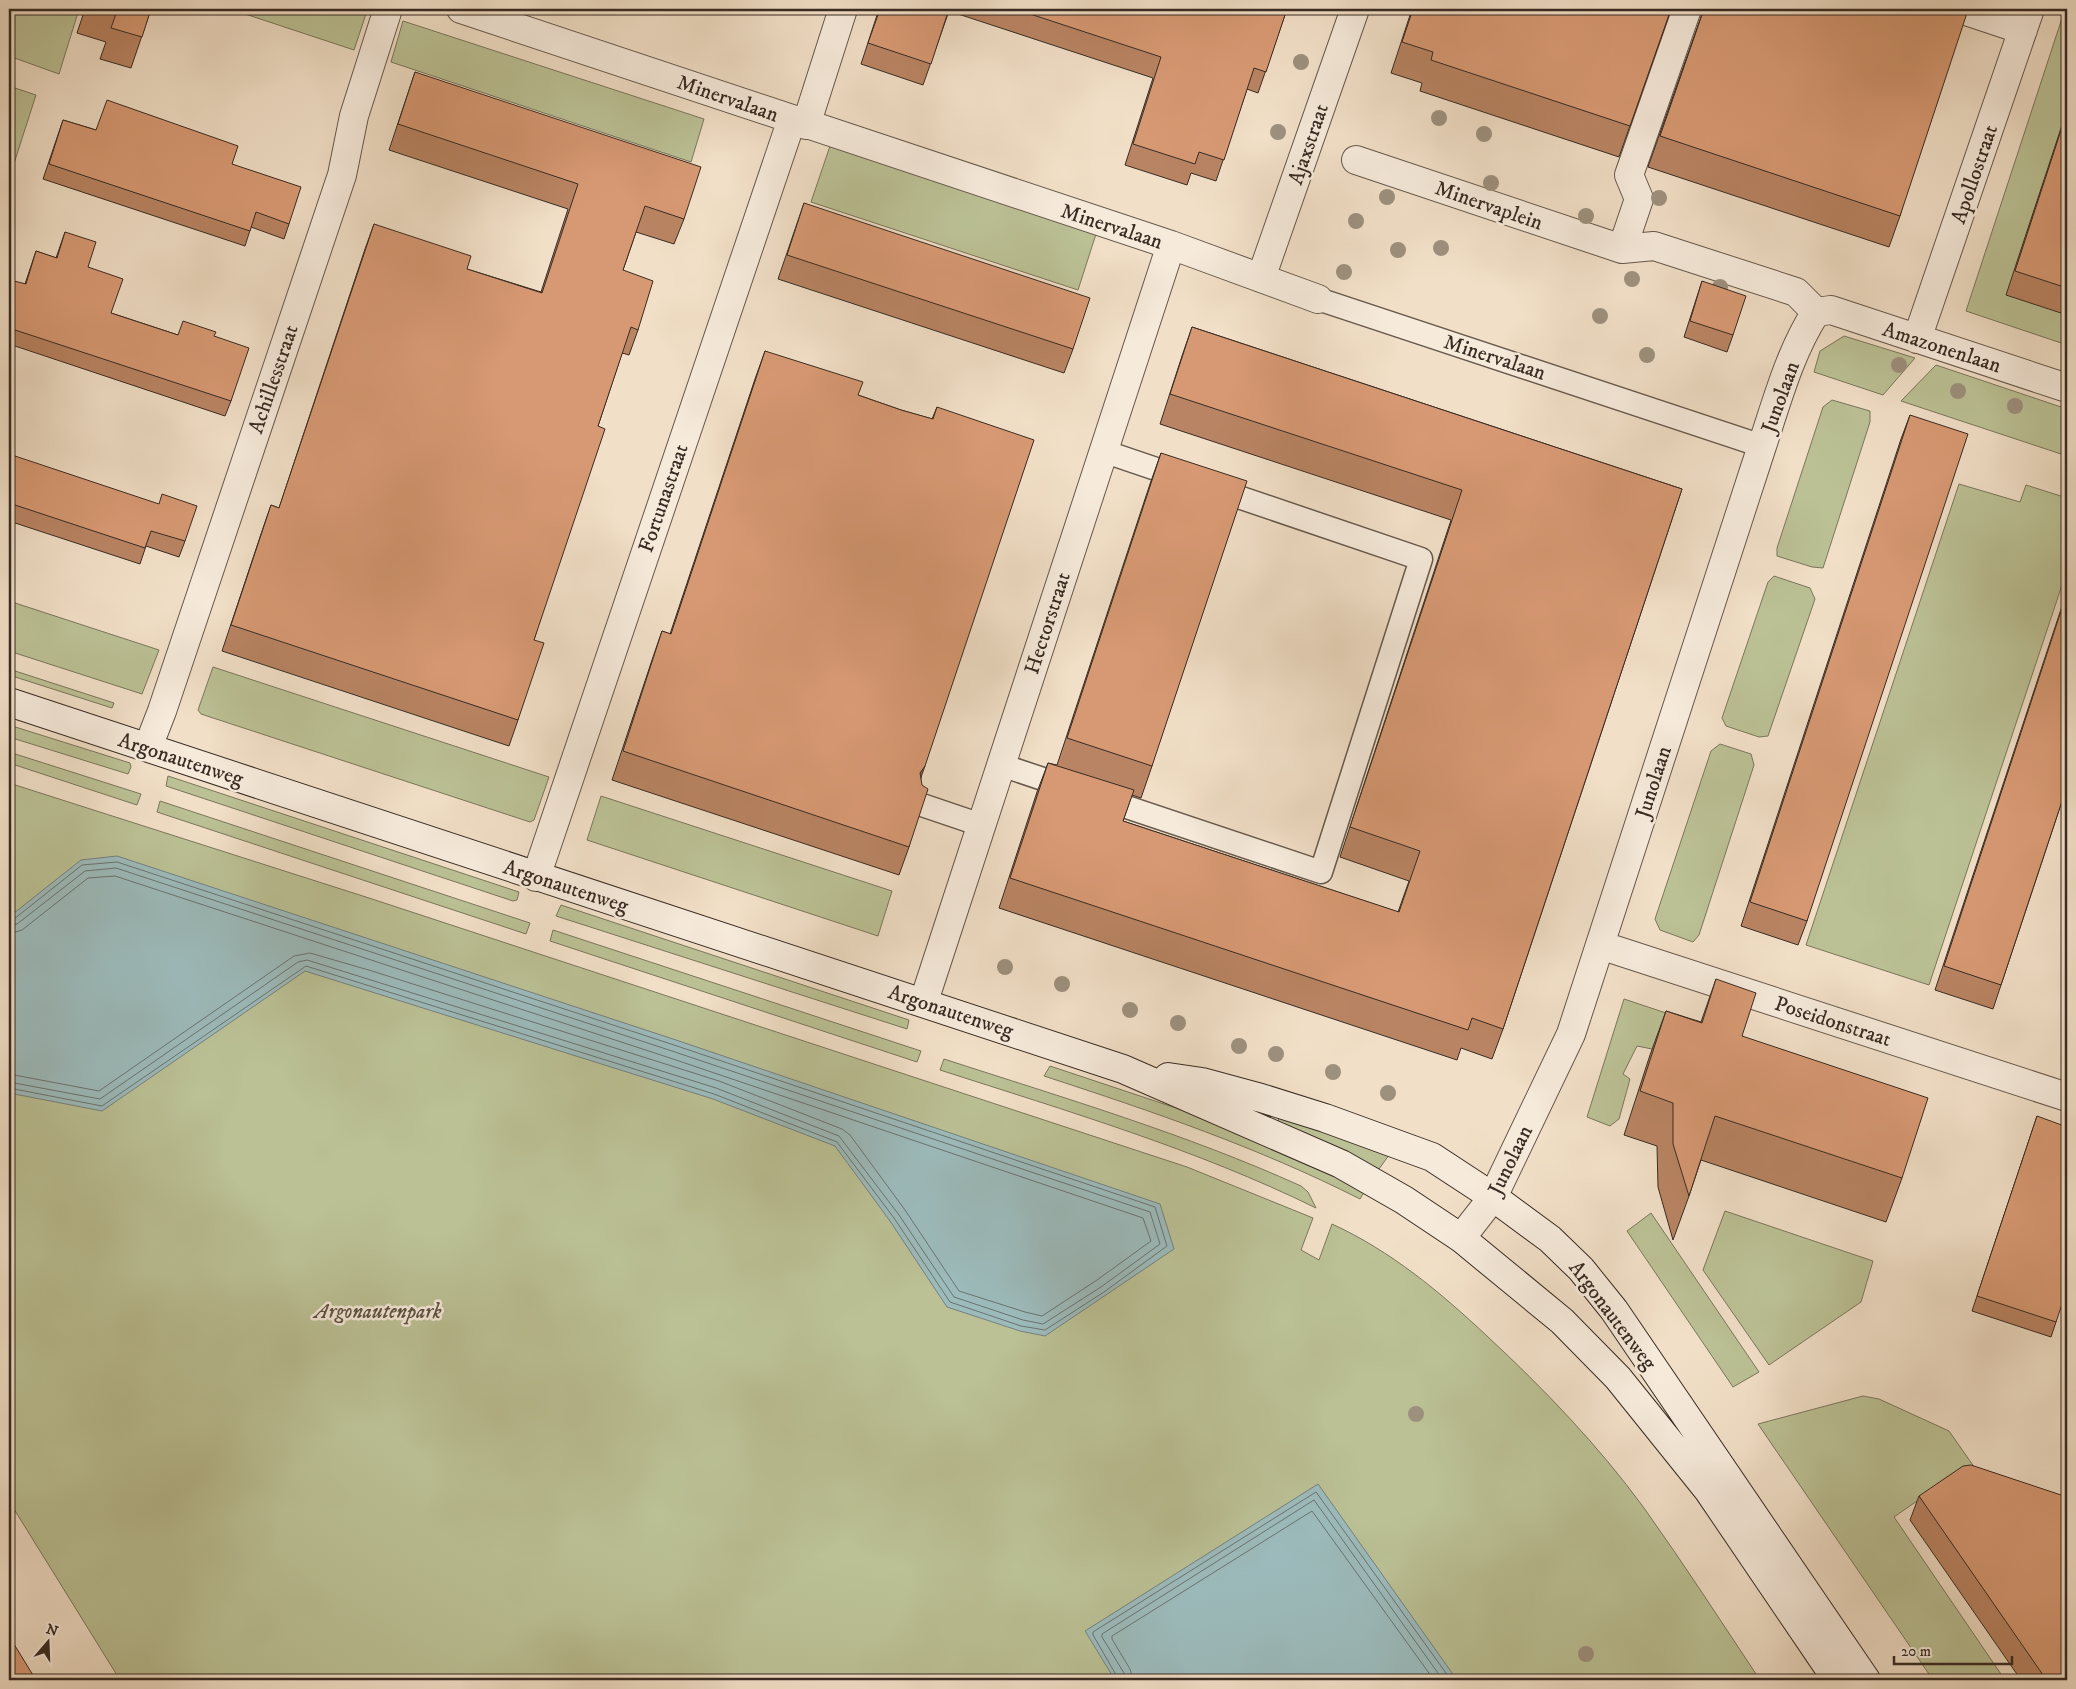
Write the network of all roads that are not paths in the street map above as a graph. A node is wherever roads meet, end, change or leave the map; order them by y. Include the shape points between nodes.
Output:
1 (388, 9) edge
2 (461, 9) edge
3 (843, 9) edge
4 (1355, 9) edge
5 (1687, 9) edge
6 (1960, 9) edge
7 (2026, 19) edge
8 (799, 122) junction
9 (1356, 160) dead end
10 (1171, 245) junction
11 (1622, 249) junction
12 (1261, 278) junction
13 (1318, 299) joint
14 (1816, 312) junction
15 (1917, 339) junction
16 (2067, 388) edge
17 (1762, 446) junction
18 (1103, 451) junction
19 (9, 702) edge
20 (148, 747) junction
21 (1001, 764) junction
22 (922, 805) edge
23 (981, 825) junction
24 (536, 877) junction
25 (1600, 945) junction
26 (924, 1002) junction
27 (1123, 1069) junction
28 (2065, 1090) edge
29 (1493, 1197) junction
30 (1461, 1238) junction
31 (1837, 1680) edge
32 (1866, 1680) edge

1 - 20 street, Achillesstraat via 354,116 342,175
2 - 8 street, Minervalaan
3 - 8 street, Fortunastraat
4 - 12 street, Ajaxstraat
5 - 11 street via 1629,175 1640,199
6 - 7 street
7 - 15 street, Apollostraat
8 - 10 street, Minervalaan
8 - 24 street, Fortunastraat
9 - 11 street, Minervaplein
10 - 12 street, Minervalaan
10 - 18 street, Hectorstraat
11 - 14 street, Minervaplein via 1654,246 1796,292
12 - 13 street, Minervalaan
13 - 17 lane, Minervalaan
14 - 15 street, Amazonenlaan via 1831,310
14 - 17 street, Junolaan via 1787,375
15 - 16 street, Amazonenlaan
17 - 25 street, Junolaan
18 - 21 street, Hectorstraat
18 - 21 lane via 1420,559 1321,872
19 - 20 street, Argonautenweg
20 - 24 street, Argonautenweg
21 - 23 street, Hectorstraat
22 - 23 lane
23 - 26 street, Hectorstraat
24 - 26 street, Argonautenweg
25 - 28 street, Poseidonstraat
25 - 29 street, Junolaan via 1571,1034
26 - 27 street, Argonautenweg
27 - 29 street, Argonautenweg via 1202,1082 1325,1118 1432,1157
27 - 30 street, Argonautenweg via 1341,1164
29 - 30 street, Junolaan
29 - 32 street, Argonautenweg via 1550,1239 1594,1284
30 - 31 street, Argonautenweg via 1562,1321 1618,1378 1708,1490

